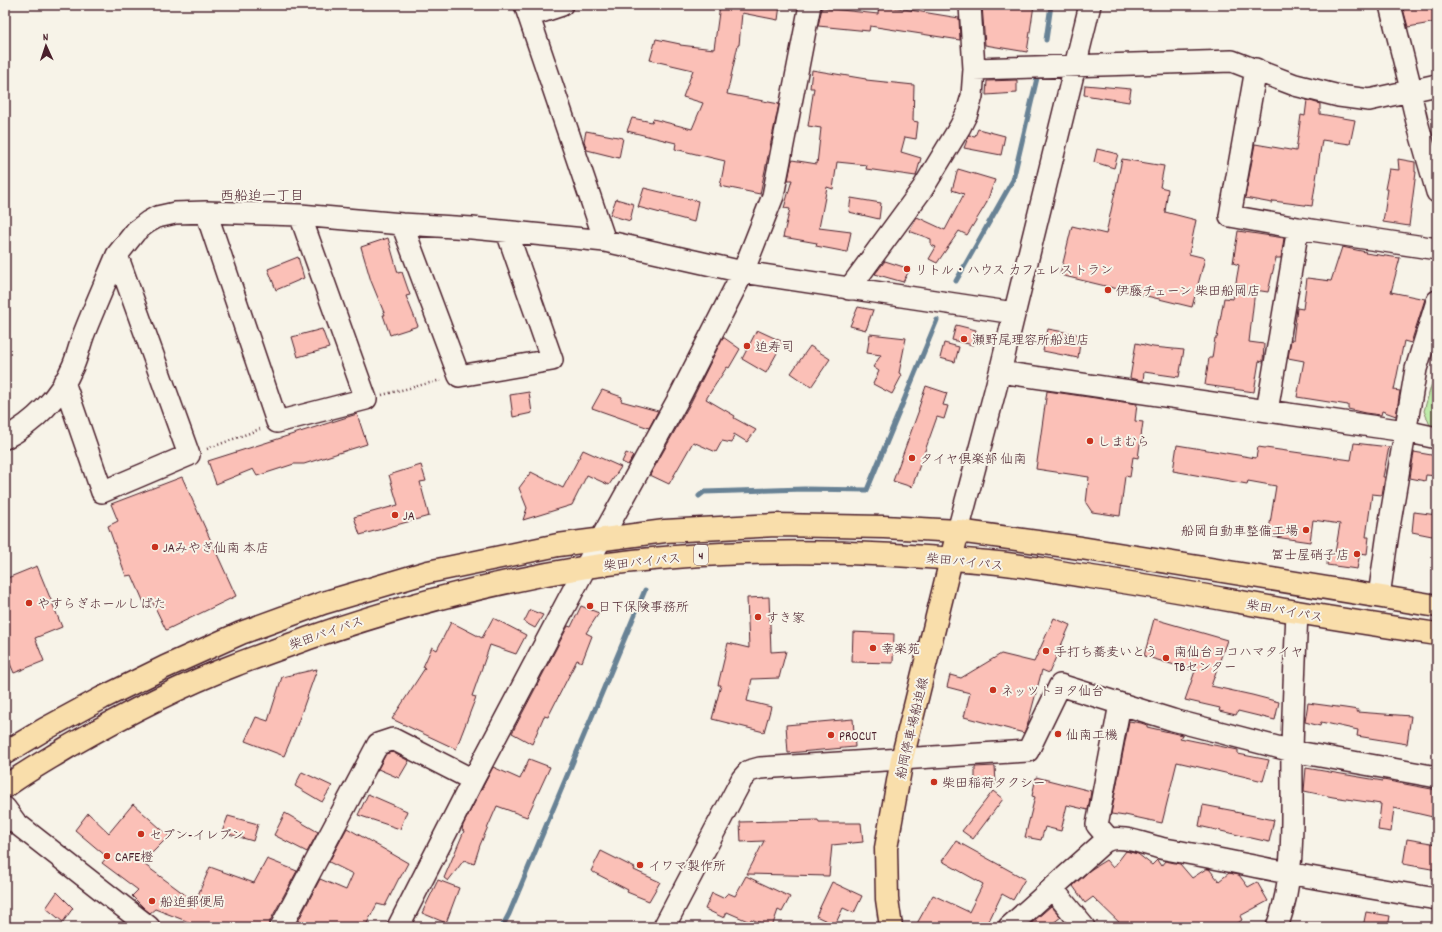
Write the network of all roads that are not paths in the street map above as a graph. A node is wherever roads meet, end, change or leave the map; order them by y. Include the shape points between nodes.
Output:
1 (562, 5) edge
2 (810, 5) edge
3 (970, 5) edge
4 (1090, 5) edge
5 (1390, 5) edge
6 (527, 10) edge
7 (1076, 66) junction
8 (974, 70) junction
9 (1256, 70) junction
10 (1437, 85) edge
11 (1410, 92) junction
12 (1433, 160) edge
13 (1437, 192) edge
14 (206, 212) junction
15 (300, 215) junction
16 (402, 224) junction
17 (1298, 228) junction
18 (507, 232) junction
19 (605, 241) junction
20 (1437, 248) edge
21 (117, 255) junction
22 (743, 272) junction
23 (849, 289) junction
24 (1437, 301) edge
25 (1014, 313) junction
26 (1000, 372) junction
27 (64, 382) junction
28 (1267, 411) junction
29 (1405, 431) junction
30 (5, 438) edge
31 (1437, 438) edge
32 (958, 531) junction
33 (601, 538) junction
34 (952, 560) junction
35 (585, 568) junction
36 (1379, 596) junction
37 (1437, 606) edge
38 (1297, 612) junction
39 (1437, 634) edge
40 (1120, 704) junction
41 (1292, 751) junction
42 (5, 753) edge
43 (902, 759) junction
44 (1437, 777) edge
45 (473, 780) junction
46 (5, 787) edge
47 (5, 808) edge
48 (1109, 839) junction
49 (1289, 873) junction
50 (1052, 888) junction
51 (1437, 899) edge
52 (149, 927) edge
53 (281, 927) edge
54 (398, 927) edge
55 (664, 927) edge
56 (891, 927) edge
57 (1009, 927) edge
58 (1084, 927) edge
59 (1277, 927) edge

1 - 6 street
2 - 22 street via 773,196
3 - 8 street
4 - 7 street
5 - 11 street
6 - 19 street
7 - 8 street
7 - 9 street via 1232,61
7 - 25 street
8 - 23 street via 972,96 960,127 923,188
9 - 11 street via 1295,85 1339,96 1369,100
9 - 17 street via 1230,216
10 - 11 street
11 - 12 street via 1417,122
12 - 13 street
14 - 15 street
14 - 15 street via 277,422 366,398
14 - 21 street via 175,213 157,217 136,232
15 - 16 street
16 - 18 street
16 - 18 street via 459,376 552,360
17 - 20 street
17 - 28 street
18 - 19 street
19 - 22 street
21 - 27 street via 73,366
21 - 27 street via 189,455 102,492
22 - 23 street
22 - 33 street via 680,396
23 - 25 street
24 - 29 street via 1416,369
25 - 26 street
26 - 28 street
26 - 32 street
27 - 30 street via 48,405 30,422
28 - 29 street
29 - 31 street
29 - 36 street
32 - 33 main road, 柴田バイパス / 4 via 776,525 665,531
32 - 34 main road, 船岡停車場船迫線
32 - 36 main road, 柴田バイパス / 4
33 - 35 street
33 - 42 main road, 柴田バイパス / 4 via 428,572 241,632 102,698
34 - 35 main road, 柴田バイパス / 4 via 886,554 760,552 692,556
34 - 38 main road, 柴田バイパス / 4 via 991,562 1145,585
34 - 43 main road, 船岡停車場船迫線
35 - 45 street
35 - 46 main road, 柴田バイパス / 4 via 435,598 368,618 233,666 101,728
36 - 37 main road, 柴田バイパス / 4
38 - 39 main road, 柴田バイパス / 4
38 - 41 street
40 - 41 street
40 - 43 street via 1060,685 1028,751
40 - 48 street via 1097,825
41 - 44 street
41 - 49 street
43 - 55 street via 749,770 719,821
43 - 56 main road, 船岡停車場船迫線 via 886,848 886,899
45 - 53 street via 393,739 378,744
45 - 54 street
47 - 52 street via 16,823
48 - 49 street via 1131,840 1154,847
48 - 50 street
49 - 51 street
49 - 59 street
50 - 57 street
50 - 58 street

